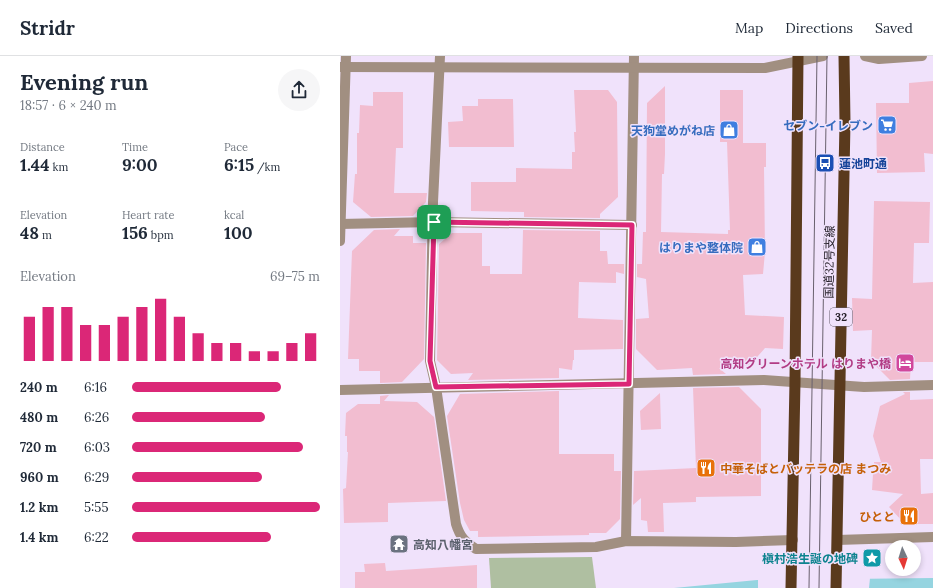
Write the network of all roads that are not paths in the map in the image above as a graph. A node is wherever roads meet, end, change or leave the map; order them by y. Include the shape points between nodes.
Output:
1 (346, 56) edge
2 (440, 56) edge
3 (634, 56) edge
4 (823, 56) edge
5 (844, 56) edge
6 (866, 56) edge
7 (922, 56) edge
8 (798, 58) edge
9 (343, 67) edge
10 (439, 67) junction
11 (634, 68) junction
12 (434, 222) junction
13 (340, 224) edge
14 (632, 225) junction
15 (340, 241) edge
16 (795, 382) junction
17 (629, 384) junction
18 (839, 385) junction
19 (933, 385) edge
20 (436, 387) junction
21 (340, 390) edge
22 (933, 537) edge
23 (793, 540) junction
24 (837, 540) junction
25 (626, 541) junction
26 (791, 583) edge
27 (836, 583) edge

1 - 9 street
2 - 10 street
3 - 11 street
4 - 8 street
5 - 18 highway, 国道32号支線 / 32
6 - 7 street via 879,59
8 - 11 street via 765,68
8 - 16 highway
9 - 10 street
9 - 13 street
10 - 11 street
10 - 12 street
11 - 14 street
12 - 13 street
12 - 14 street
12 - 20 street via 430,361
13 - 15 street
14 - 17 street
16 - 17 street via 764,380
16 - 18 street
16 - 23 highway
17 - 20 street
17 - 25 street
18 - 19 street
18 - 24 highway, 国道32号支線 / 32
20 - 21 street
20 - 25 street via 456,524 464,540 476,549 596,547
22 - 24 street
23 - 25 street
23 - 26 highway
24 - 27 highway, 国道32号支線 / 32

